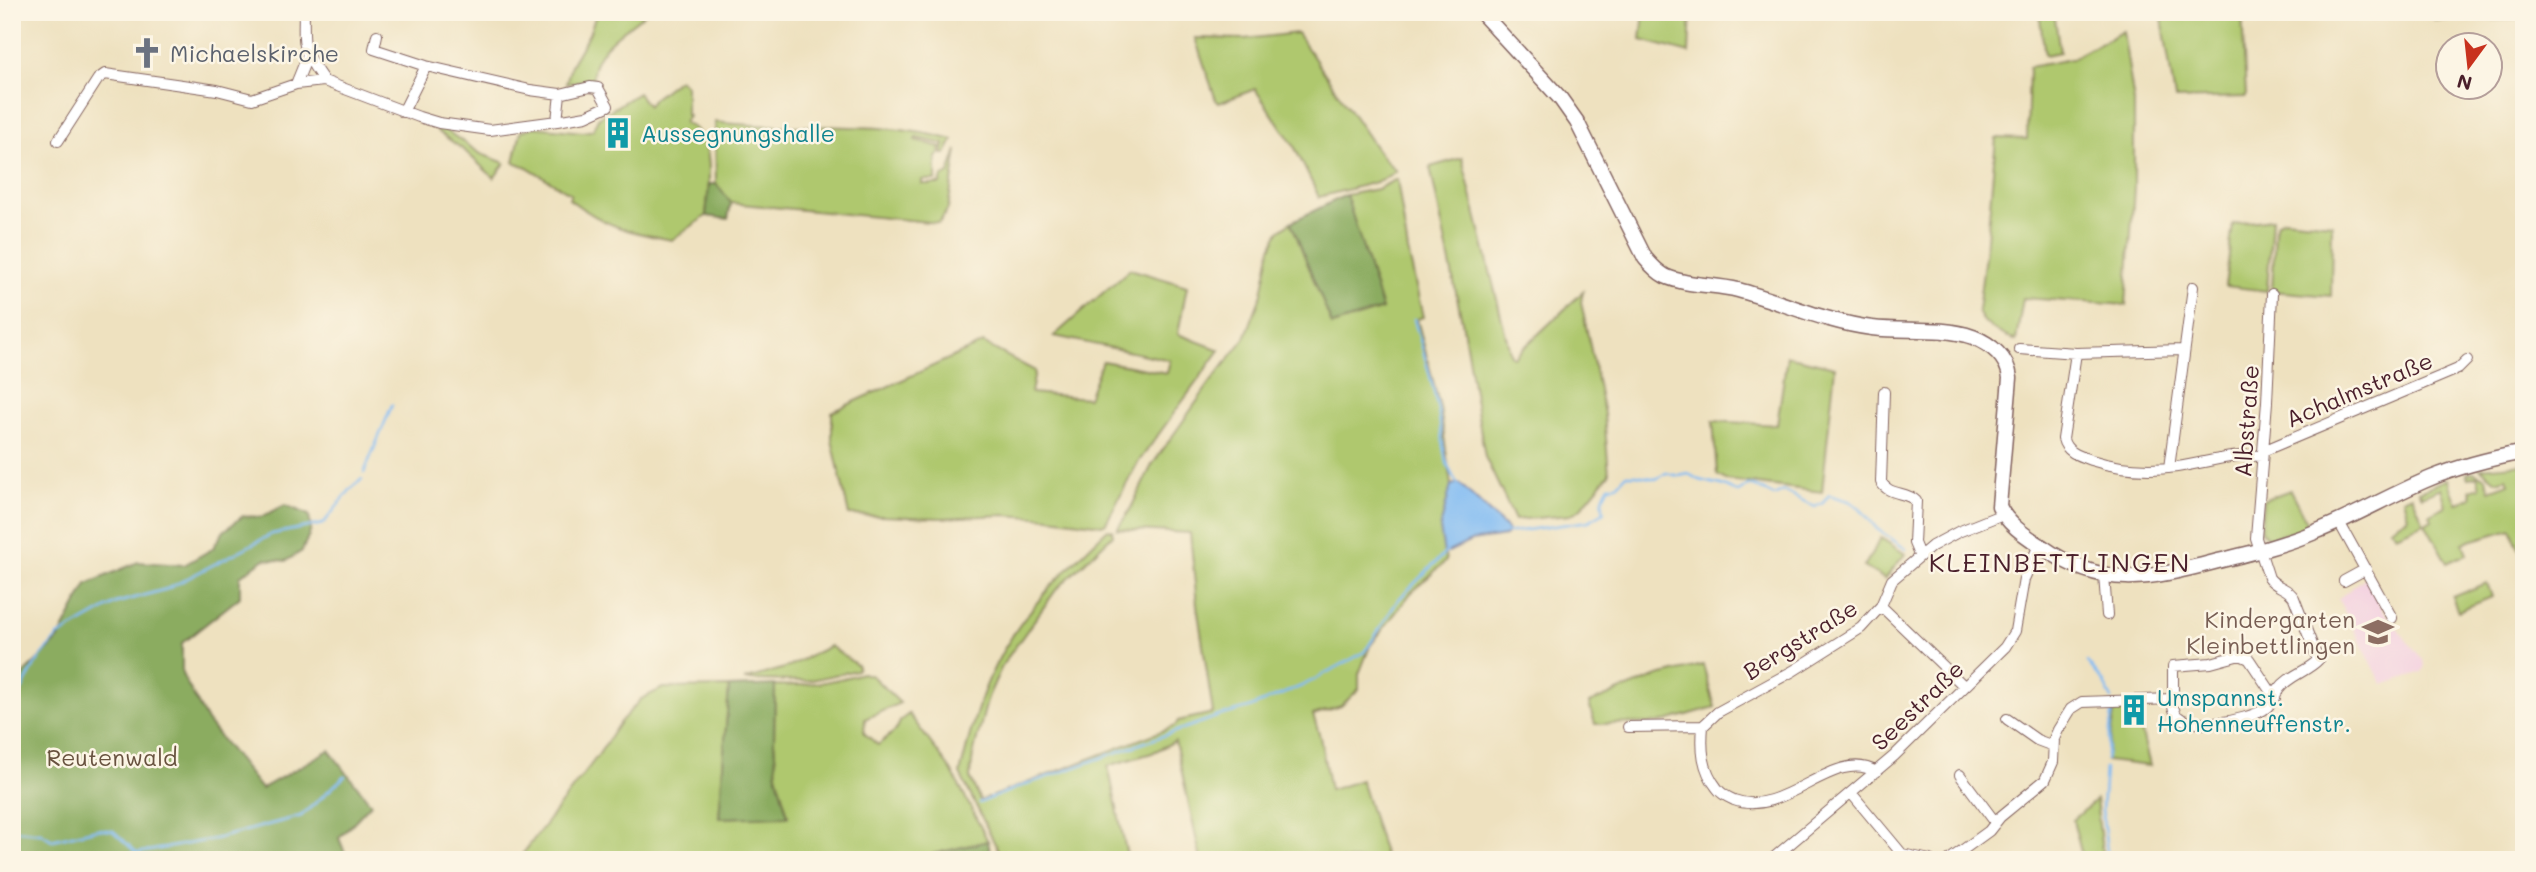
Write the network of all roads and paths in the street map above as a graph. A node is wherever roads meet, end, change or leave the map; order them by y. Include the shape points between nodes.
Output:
1 (304, 12) edge
2 (1481, 12) edge
3 (377, 35) dead end
4 (307, 57) junction
5 (426, 66) junction
6 (324, 81) junction
7 (296, 84) junction
8 (559, 94) junction
9 (403, 111) junction
10 (557, 121) junction
11 (58, 141) dead end
12 (2193, 287) dead end
13 (2272, 294) dead end
14 (2019, 349) dead end
15 (2183, 350) junction
16 (2076, 353) junction
17 (2467, 360) dead end
18 (1884, 392) dead end
19 (2524, 452) edge
20 (2263, 454) junction
21 (2169, 468) junction
22 (2003, 514) junction
23 (2339, 522) junction
24 (2039, 545) junction
25 (2260, 551) junction
26 (1919, 555) junction
27 (2366, 569) junction
28 (2104, 575) junction
29 (2344, 581) dead end
30 (1881, 606) junction
31 (2107, 615) dead end
32 (2392, 618) dead end
33 (1964, 686) junction
34 (2275, 698) junction
35 (2173, 699) junction
36 (2007, 719) dead end
37 (1703, 726) junction
38 (1628, 727) dead end
39 (2053, 746) junction
40 (1852, 768) junction
41 (1876, 772) junction
42 (1959, 775) dead end
43 (1864, 784) junction
44 (1852, 794) junction
45 (1995, 822) junction
46 (1771, 860) edge
47 (1930, 860) edge
48 (1949, 860) edge

1 - 4 street
2 - 22 street via 1577,122 1639,247 1656,270 1667,277 1739,290 1850,324 1962,334 1996,351 2009,370 1999,496
3 - 5 street via 374,49
4 - 6 street
4 - 7 street
5 - 8 street
5 - 9 street
6 - 7 street
6 - 9 street
7 - 11 street via 252,99 105,74
8 - 10 street
8 - 10 street via 598,88 608,106
9 - 10 street via 439,123 490,130
12 - 15 street
13 - 20 street, Albstraße
14 - 16 street
15 - 16 street
15 - 21 street
16 - 21 street via 2063,439 2068,449 2124,468
17 - 20 street, Achalmstraße via 2458,369
18 - 26 street via 1881,482 1889,491 1916,502 1914,543
19 - 23 street via 2433,477
20 - 21 street
20 - 25 street, Albstraße via 2256,538
22 - 24 street
22 - 26 street, Bergstraße via 1943,539
23 - 25 street
23 - 27 street
24 - 28 street via 2066,562
24 - 33 street, Seestraße via 2024,579 2011,640
25 - 28 street via 2153,577
25 - 34 street, Albstraße via 2272,583 2292,593 2318,656 2316,663 2280,687
26 - 30 street, Bergstraße via 1892,580
27 - 29 street
27 - 32 street
28 - 31 street
30 - 33 street
30 - 37 street, Bergstraße via 1846,639 1718,712
33 - 41 street, Seestraße
34 - 35 street via 2252,715 2198,723 2181,720
34 - 35 street via 2249,659 2236,655 2211,663 2173,666
35 - 39 street via 2082,702 2071,709
36 - 39 street
37 - 38 street
37 - 40 street via 1708,776 1720,792 1741,803 1771,801 1834,771
39 - 45 street via 2045,780
40 - 41 street
40 - 43 street
41 - 43 street, Seestraße
42 - 45 street
43 - 44 street, Seestraße
44 - 46 street, Seestraße
44 - 47 street via 1902,854
45 - 48 street via 1986,834

